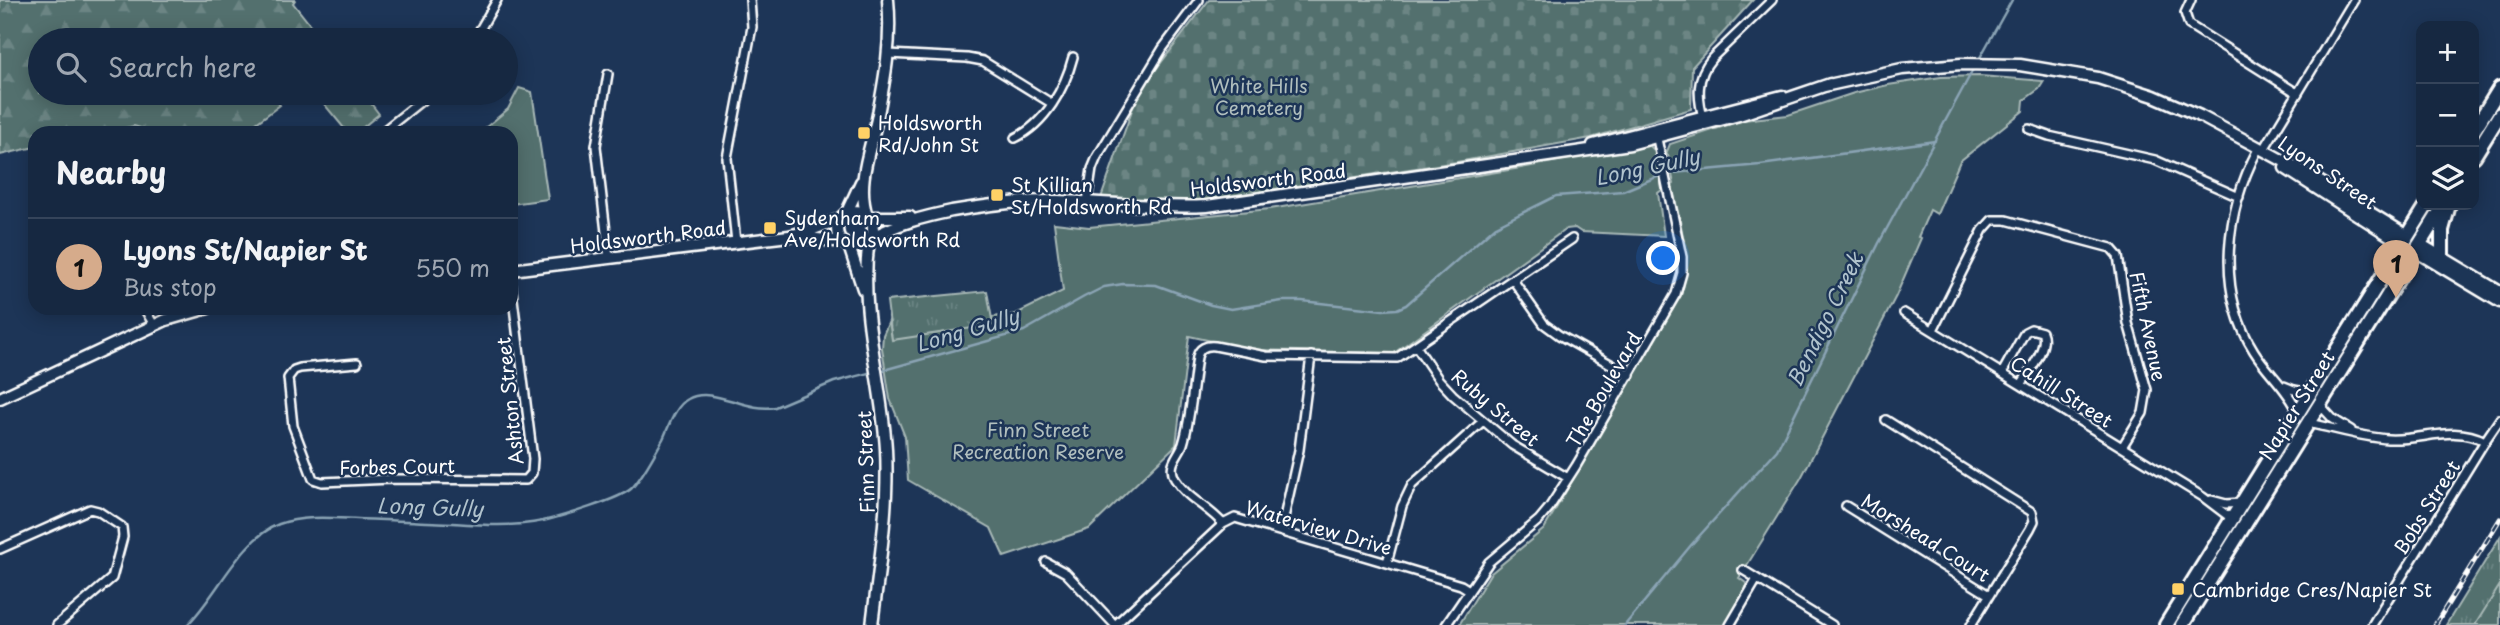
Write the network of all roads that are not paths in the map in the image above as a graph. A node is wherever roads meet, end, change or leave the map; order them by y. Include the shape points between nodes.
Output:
1 (497, 0) edge
2 (750, 0) edge
3 (888, 0) edge
4 (1199, 0) edge
5 (1772, 0) edge
6 (2191, 0) edge
7 (2354, 0) edge
8 (481, 28) edge
9 (888, 54) junction
10 (1073, 57) dead end
11 (608, 74) dead end
12 (2500, 88) edge
13 (2297, 93) junction
14 (1051, 103) junction
15 (416, 105) edge
16 (2500, 114) edge
17 (1704, 121) junction
18 (2479, 122) edge
19 (391, 126) edge
20 (2029, 129) dead end
21 (1656, 134) junction
22 (1015, 138) dead end
23 (2479, 148) edge
24 (2261, 150) junction
25 (864, 175) junction
26 (2239, 197) junction
27 (1087, 202) junction
28 (2424, 210) edge
29 (2443, 210) edge
30 (2445, 210) edge
31 (932, 215) junction
32 (844, 216) junction
33 (868, 216) junction
34 (789, 236) junction
35 (870, 240) junction
36 (1572, 240) dead end
37 (2405, 240) junction
38 (736, 242) junction
39 (846, 244) junction
40 (2417, 247) junction
41 (2442, 257) junction
42 (609, 258) junction
43 (518, 270) edge
44 (1513, 279) junction
45 (2500, 292) edge
46 (867, 299) junction
47 (2500, 302) edge
48 (1904, 313) dead end
49 (148, 315) edge
50 (180, 315) edge
51 (515, 315) edge
52 (154, 325) junction
53 (1933, 330) junction
54 (1416, 346) junction
55 (1311, 356) junction
56 (357, 363) dead end
57 (2002, 373) junction
58 (2270, 374) junction
59 (1629, 375) junction
60 (2021, 385) junction
61 (2310, 393) junction
62 (0, 398) edge
63 (2319, 404) junction
64 (2298, 412) junction
65 (2500, 419) edge
66 (1885, 420) dead end
67 (1483, 421) junction
68 (2308, 423) junction
69 (2358, 434) junction
70 (2485, 441) junction
71 (2295, 443) junction
72 (2122, 447) junction
73 (532, 473) joint
74 (1568, 478) junction
75 (2203, 497) junction
76 (2241, 503) junction
77 (1846, 506) dead end
78 (2232, 519) junction
79 (1223, 524) junction
80 (1281, 531) junction
81 (0, 549) edge
82 (1046, 562) dead end
83 (1387, 563) junction
84 (1743, 570) dead end
85 (1756, 579) junction
86 (1469, 590) junction
87 (1989, 595) junction
88 (57, 625) edge
89 (873, 625) edge
90 (1115, 625) edge
91 (1446, 625) edge
92 (1730, 625) edge
93 (1832, 625) edge
94 (1971, 625) edge
95 (2166, 625) edge
96 (2182, 625) edge
97 (2372, 625) edge

1 - 8 street
2 - 38 street via 752,27 727,158
3 - 9 main road
4 - 27 street via 1159,54 1097,157
5 - 17 street via 1705,68 1699,86
6 - 13 street via 2185,18 2193,28
7 - 13 street
9 - 14 street via 983,61
9 - 25 main road
10 - 14 street
11 - 42 street via 596,146
12 - 18 highway
13 - 24 street
14 - 22 street via 1035,126
15 - 19 street
16 - 23 highway
17 - 21 main road, Holdsworth Road
17 - 24 main road, Holdsworth Road via 1884,72 1942,65 2020,65 2084,75 2140,91 2200,116
20 - 26 street via 2155,160
21 - 27 main road, Holdsworth Road via 1524,160 1220,204 1162,207
21 - 59 street, The Boulevard via 1682,257 1681,280
24 - 26 street via 2247,171
24 - 37 main road, Lyons Street via 2319,192
25 - 32 main road
25 - 33 main road
26 - 58 street via 2229,254 2231,297 2248,342
27 - 31 main road, Holdsworth Road via 1004,203
28 - 37 highway, Napier Street
29 - 40 highway, Napier Street
30 - 41 highway
31 - 33 main road, Holdsworth Road
31 - 35 main road, Holdsworth Road
32 - 33 main road via 856,211
32 - 34 main road, Holdsworth Road
32 - 39 main road via 838,228
33 - 35 main road via 873,227
34 - 38 main road, Holdsworth Road
34 - 39 main road, Holdsworth Road
35 - 39 main road via 859,247
35 - 46 main road, Finn Street
36 - 44 street, Waterview Drive
37 - 40 highway, Lyons Street
37 - 61 highway, Napier Street
38 - 42 main road, Holdsworth Road
39 - 46 main road, Finn Street
40 - 41 main road, Lyons Street
40 - 47 main road, Lyons Street
40 - 63 highway, Napier Street
41 - 45 main road, Lyons Street
42 - 43 main road, Holdsworth Road
44 - 54 street, Waterview Drive
44 - 59 street via 1544,324
46 - 89 main road, Finn Street via 885,439 886,491
48 - 53 street, Cahill Street
49 - 52 street
50 - 52 main road
51 - 73 street, Ashton Street
52 - 62 main road
53 - 57 street, Cahill Street
53 - 72 street, Fifth Avenue via 1992,220 2111,247 2118,256 2128,323 2147,390 2143,412
54 - 55 street, Waterview Drive via 1392,359
54 - 67 street, Ruby Street via 1448,391
55 - 79 street, Waterview Drive via 1252,354 1211,345 1199,351 1183,442 1172,471 1194,500
55 - 80 street via 1299,450
56 - 73 street, Forbes Court via 300,368 288,378 293,426 313,479 516,481 526,480
57 - 60 street, Cahill Street
57 - 60 street via 2025,332 2042,332 2043,346
58 - 61 street via 2290,389
58 - 64 street
59 - 74 street, The Boulevard
60 - 72 street, Cahill Street
61 - 64 highway, Napier Street
63 - 68 highway, Napier Street
63 - 69 street
64 - 76 highway, Napier Street
65 - 70 street, Bobs Street
66 - 87 street via 2032,512 2032,525
67 - 74 street, Ruby Street via 1521,451
67 - 83 street via 1412,485
68 - 69 street
68 - 71 highway, Napier Street
69 - 70 street via 2404,439 2456,432
70 - 97 street, Bobs Street
71 - 78 highway via 2242,516
71 - 96 highway, Napier Street
72 - 75 street, Cahill Street
74 - 86 street, The Boulevard via 1539,520 1489,562
75 - 76 street, Cahill Street via 2218,503
75 - 78 street, Cahill Street
76 - 78 highway, Napier Street
77 - 87 street, Morshead Court
78 - 95 highway, Napier Street
79 - 80 street, Waterview Drive via 1239,519
79 - 90 street
80 - 83 street, Waterview Drive
81 - 88 street via 86,510 99,511 122,527 112,578
82 - 90 street via 1066,573
83 - 86 street, Waterview Drive
84 - 85 street
85 - 92 street
85 - 93 street
86 - 91 street, The Boulevard
87 - 94 street

